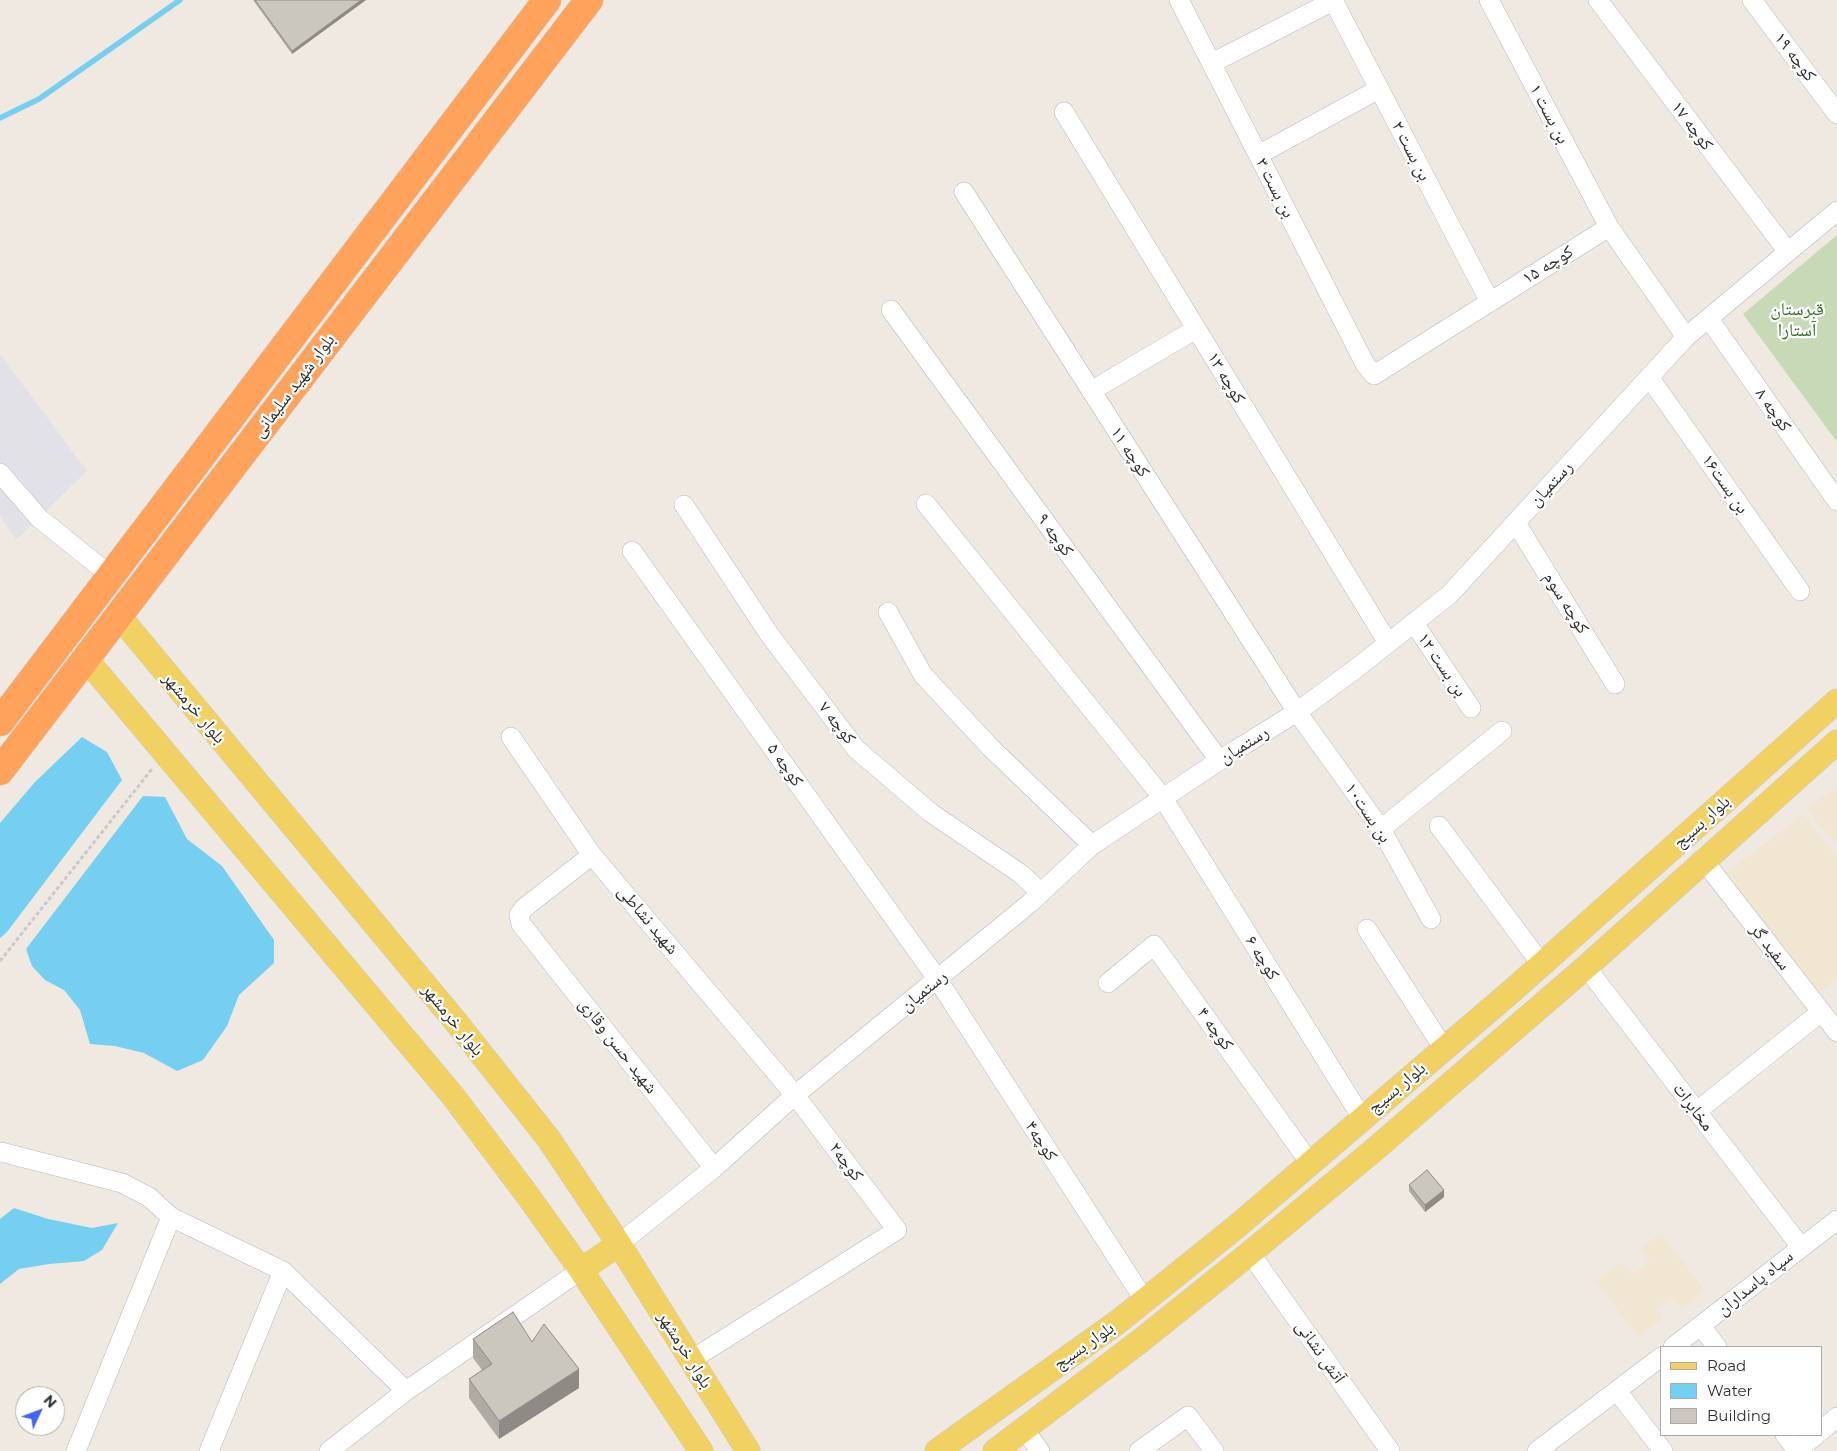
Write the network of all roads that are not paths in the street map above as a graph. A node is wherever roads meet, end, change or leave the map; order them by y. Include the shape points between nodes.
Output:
1 (547, 0) edge
2 (588, 0) edge
3 (1179, 0) edge
4 (1489, 0) edge
5 (1598, 0) edge
6 (1752, 0) edge
7 (1333, 1) edge
8 (1212, 63) junction
9 (1379, 89) junction
10 (1064, 112) dead end
11 (1837, 114) edge
12 (1258, 155) junction
13 (964, 192) dead end
14 (1837, 211) edge
15 (1609, 227) junction
16 (1788, 252) junction
17 (1490, 302) junction
18 (891, 310) dead end
19 (1709, 319) junction
20 (1196, 328) junction
21 (1686, 337) junction
22 (1374, 375) joint
23 (1650, 378) junction
24 (1091, 391) junction
25 (0, 472) edge
26 (1837, 501) edge
27 (926, 504) dead end
28 (684, 505) dead end
29 (1516, 523) junction
30 (632, 551) dead end
31 (111, 576) junction
32 (1800, 591) dead end
33 (888, 612) dead end
34 (119, 616) junction
35 (1414, 623) junction
36 (1388, 643) junction
37 (86, 659) junction
38 (1615, 684) dead end
39 (1837, 701) edge
40 (1471, 708) dead end
41 (1297, 712) junction
42 (0, 722) edge
43 (1502, 730) dead end
44 (511, 737) dead end
45 (1837, 742) edge
46 (1219, 760) junction
47 (0, 771) edge
48 (1163, 798) junction
49 (1438, 826) dead end
50 (1381, 828) junction
51 (1684, 837) junction
52 (1092, 845) junction
53 (592, 855) junction
54 (1704, 862) junction
55 (1041, 892) junction
56 (1431, 918) dead end
57 (1368, 929) dead end
58 (1542, 965) junction
59 (1586, 967) junction
60 (938, 980) junction
61 (1108, 983) dead end
62 (1822, 1012) junction
63 (1837, 1032) edge
64 (1444, 1049) junction
65 (795, 1095) junction
66 (1696, 1111) junction
67 (1362, 1118) junction
68 (1, 1152) dead end
69 (1310, 1163) junction
70 (714, 1168) junction
71 (171, 1217) junction
72 (1837, 1220) edge
73 (1236, 1227) junction
74 (619, 1244) junction
75 (1801, 1247) junction
76 (1250, 1253) junction
77 (581, 1270) junction
78 (283, 1271) junction
79 (1145, 1301) junction
80 (1701, 1326) junction
81 (1675, 1346) edge
82 (1716, 1346) edge
83 (1660, 1358) edge
84 (691, 1360) junction
85 (1617, 1390) junction
86 (406, 1392) junction
87 (1837, 1418) edge
88 (1024, 1429) junction
89 (1822, 1430) edge
90 (1786, 1436) edge
91 (1815, 1436) edge
92 (1797, 1450) edge
93 (76, 1451) edge
94 (209, 1451) edge
95 (329, 1451) edge
96 (701, 1451) edge
97 (748, 1451) edge
98 (937, 1451) edge
99 (995, 1451) edge
100 (1040, 1451) edge
101 (1139, 1451) edge
102 (1214, 1451) edge
103 (1390, 1451) edge
104 (1537, 1451) edge
105 (1664, 1451) edge

1 - 31 highway, بلوار شهید سلیمانی
2 - 34 highway, بلوار شهید سلیمانی
3 - 8 street, بن بست ۳
4 - 15 street, بن بست ۱
5 - 16 street, کوچه ۱۷
6 - 11 street, کوچه ۱۹
7 - 8 street
7 - 9 street, بن بست ۲
8 - 12 street, بن بست ۳
9 - 12 street
9 - 17 street, بن بست ۲
10 - 20 street, کوچه ۱۳
12 - 22 street, بن بست ۳ via 1365,364
13 - 24 street, کوچه ۱۱
14 - 16 street, رستمیان
15 - 17 street, کوچه ۱۵
15 - 21 street
16 - 19 street, رستمیان
17 - 22 street, کوچه ۱۵
18 - 46 street, کوچه ۹
19 - 21 street, رستمیان
19 - 26 street, کوچه ۸
20 - 24 street
20 - 36 street, کوچه ۱۳
21 - 23 street, رستمیان
23 - 29 street, رستمیان
23 - 32 street, بن بست۱۶
24 - 41 street, کوچه ۱۱
25 - 31 street via 38,518
27 - 48 street, کوچه ۶
28 - 55 street, کوچه ۷ via 769,634 856,749 931,814 1021,874
29 - 35 street, رستمیان via 1449,594
29 - 38 street, کوچه سوم
30 - 60 street, کوچه ۵
31 - 42 highway, بلوار شهید سلیمانی
33 - 52 street via 923,675 991,748
34 - 37 highway, بلوار شهید سلیمانی
34 - 74 main road, بلوار خرمشهر via 548,1138
35 - 36 street, رستمیان
35 - 40 street, بن بست ۱۲
36 - 41 street, رستمیان
37 - 47 highway, بلوار شهید سلیمانی
37 - 77 main road via 453,1096
39 - 51 main road, بلوار بسیج
41 - 46 street, رستمیان
41 - 50 street, بن بست۱۰
43 - 50 street
44 - 53 street, شهید نشاطی
45 - 54 main road, بلوار بسیج
46 - 48 street, رستمیان
48 - 52 street, رستمیان
48 - 67 street, کوچه ۶
49 - 58 street
50 - 56 street, بن بست۱۰
51 - 54 main road
51 - 58 main road, بلوار بسیج
52 - 55 street, رستمیان
53 - 65 street, شهید نشاطی
53 - 70 street, شهید حسن وقاری via 518,915
54 - 59 main road, بلوار بسیج
54 - 62 street, سفید گر
55 - 60 street, رستمیان
57 - 64 street
58 - 64 main road, بلوار بسیج
59 - 66 street, مخابرات
59 - 76 main road, بلوار بسیج
60 - 65 street, رستمیان
60 - 79 street, کوچه۴
61 - 69 street, کوچه ۴ via 1154,945
62 - 63 street, سفید گر
62 - 66 street
64 - 67 main road, بلوار بسیج
65 - 70 street, رستمیان
65 - 84 street, کوچه۲ via 897,1230
66 - 75 street, مخابرات
67 - 69 main road, بلوار بسیج
68 - 71 street via 122,1183 148,1197
69 - 73 main road, بلوار بسیج
70 - 74 street, رستمیان
71 - 78 street
71 - 93 street
72 - 75 street, سپاه پاسداران
73 - 76 main road
73 - 79 main road, بلوار بسیج
74 - 77 main road
74 - 84 main road, بلوار خرمشهر
75 - 80 street, سپاه پاسداران
76 - 88 main road, بلوار بسیج
76 - 103 street, آتش نشانی
77 - 86 street
77 - 96 main road
78 - 86 street
78 - 94 street
79 - 98 main road, بلوار بسیج
80 - 81 street, سپاه پاسداران
80 - 82 street
83 - 85 street
84 - 97 main road, بلوار خرمشهر
85 - 104 street
85 - 105 street
86 - 95 street
87 - 89 street
88 - 99 main road, بلوار بسیج
88 - 100 street
90 - 92 street
91 - 92 street
101 - 102 street via 1188,1416

